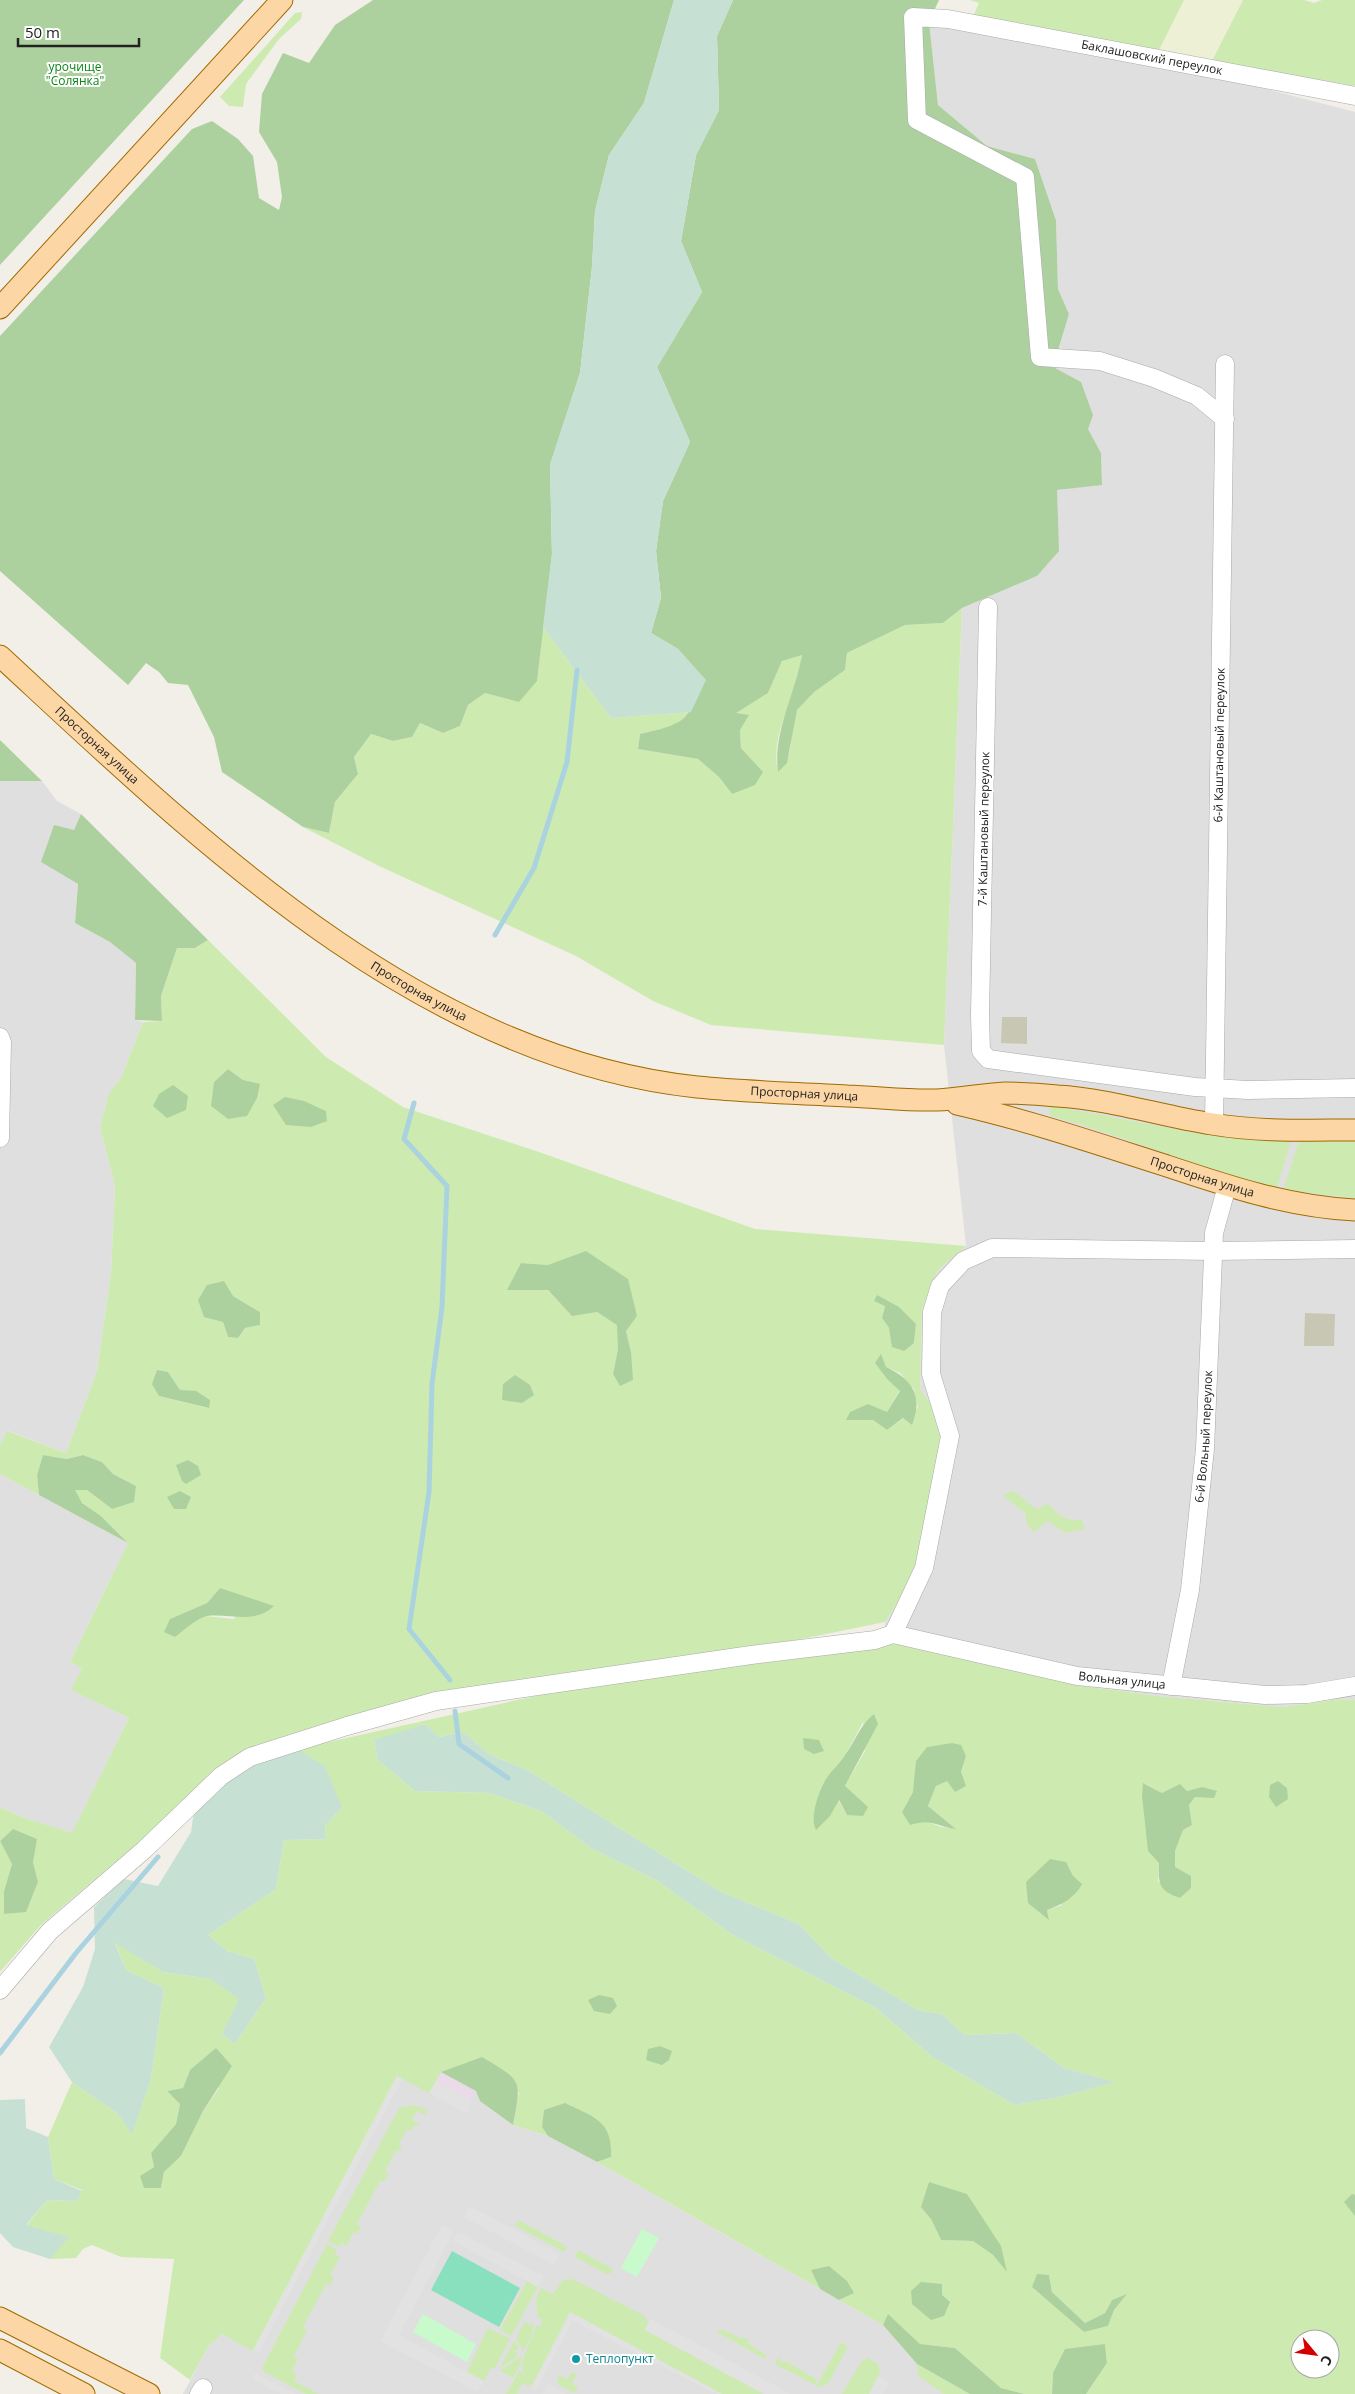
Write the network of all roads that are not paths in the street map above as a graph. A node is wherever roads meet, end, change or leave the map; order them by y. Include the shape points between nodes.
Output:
1 (282, 0) edge
2 (1355, 96) edge
3 (0, 308) edge
4 (1225, 364) dead end
5 (1224, 419) junction
6 (988, 608) dead end
7 (0, 656) edge
8 (0, 1037) edge
9 (1214, 1088) junction
10 (1355, 1088) edge
11 (1039, 1095) junction
12 (937, 1100) junction
13 (1036, 1125) junction
14 (1214, 1125) junction
15 (1355, 1130) edge
16 (0, 1138) edge
17 (1226, 1186) junction
18 (1355, 1210) edge
19 (1355, 1249) edge
20 (1213, 1251) junction
21 (893, 1634) junction
22 (1171, 1686) junction
23 (1355, 1686) edge
24 (0, 1990) edge
25 (0, 2318) edge
26 (0, 2350) edge
27 (84, 2394) edge
28 (149, 2394) edge

1 - 3 main road
2 - 5 street, Баклашовский переулок via 948,19 913,17 917,120 1025,177 1040,357 1100,361 1154,378 1197,396
4 - 5 street, 6-й Каштановый переулок
5 - 9 street, 6-й Каштановый переулок
6 - 9 street, 7-й Каштановый переулок via 980,1005 982,1051 988,1059
7 - 12 main road, Просторная улица via 210,845 269,892 340,944 465,1016 545,1051 641,1078 697,1087
8 - 16 street
9 - 10 street
9 - 14 street, 6-й Каштановый переулок
11 - 12 main road, Просторная улица via 1006,1093
11 - 13 main road via 1029,1099 1025,1108 1028,1118
11 - 14 main road, Просторная улица via 1105,1102
12 - 13 main road, Просторная улица
13 - 17 main road, Просторная улица
14 - 15 main road, Просторная улица
17 - 18 main road, Просторная улица via 1294,1204
17 - 20 street, 6-й Вольный переулок via 1214,1233
19 - 20 street
20 - 21 street via 992,1248 963,1261 940,1286 932,1312 930,1358 950,1436 924,1568
20 - 22 street, 6-й Вольный переулок via 1205,1449 1190,1590
21 - 22 street, Вольная улица via 1078,1676
21 - 24 street via 875,1640 436,1701 250,1758 221,1776 144,1850 50,1931
22 - 23 street, Вольная улица via 1265,1695 1307,1694
25 - 28 main road
26 - 27 main road

